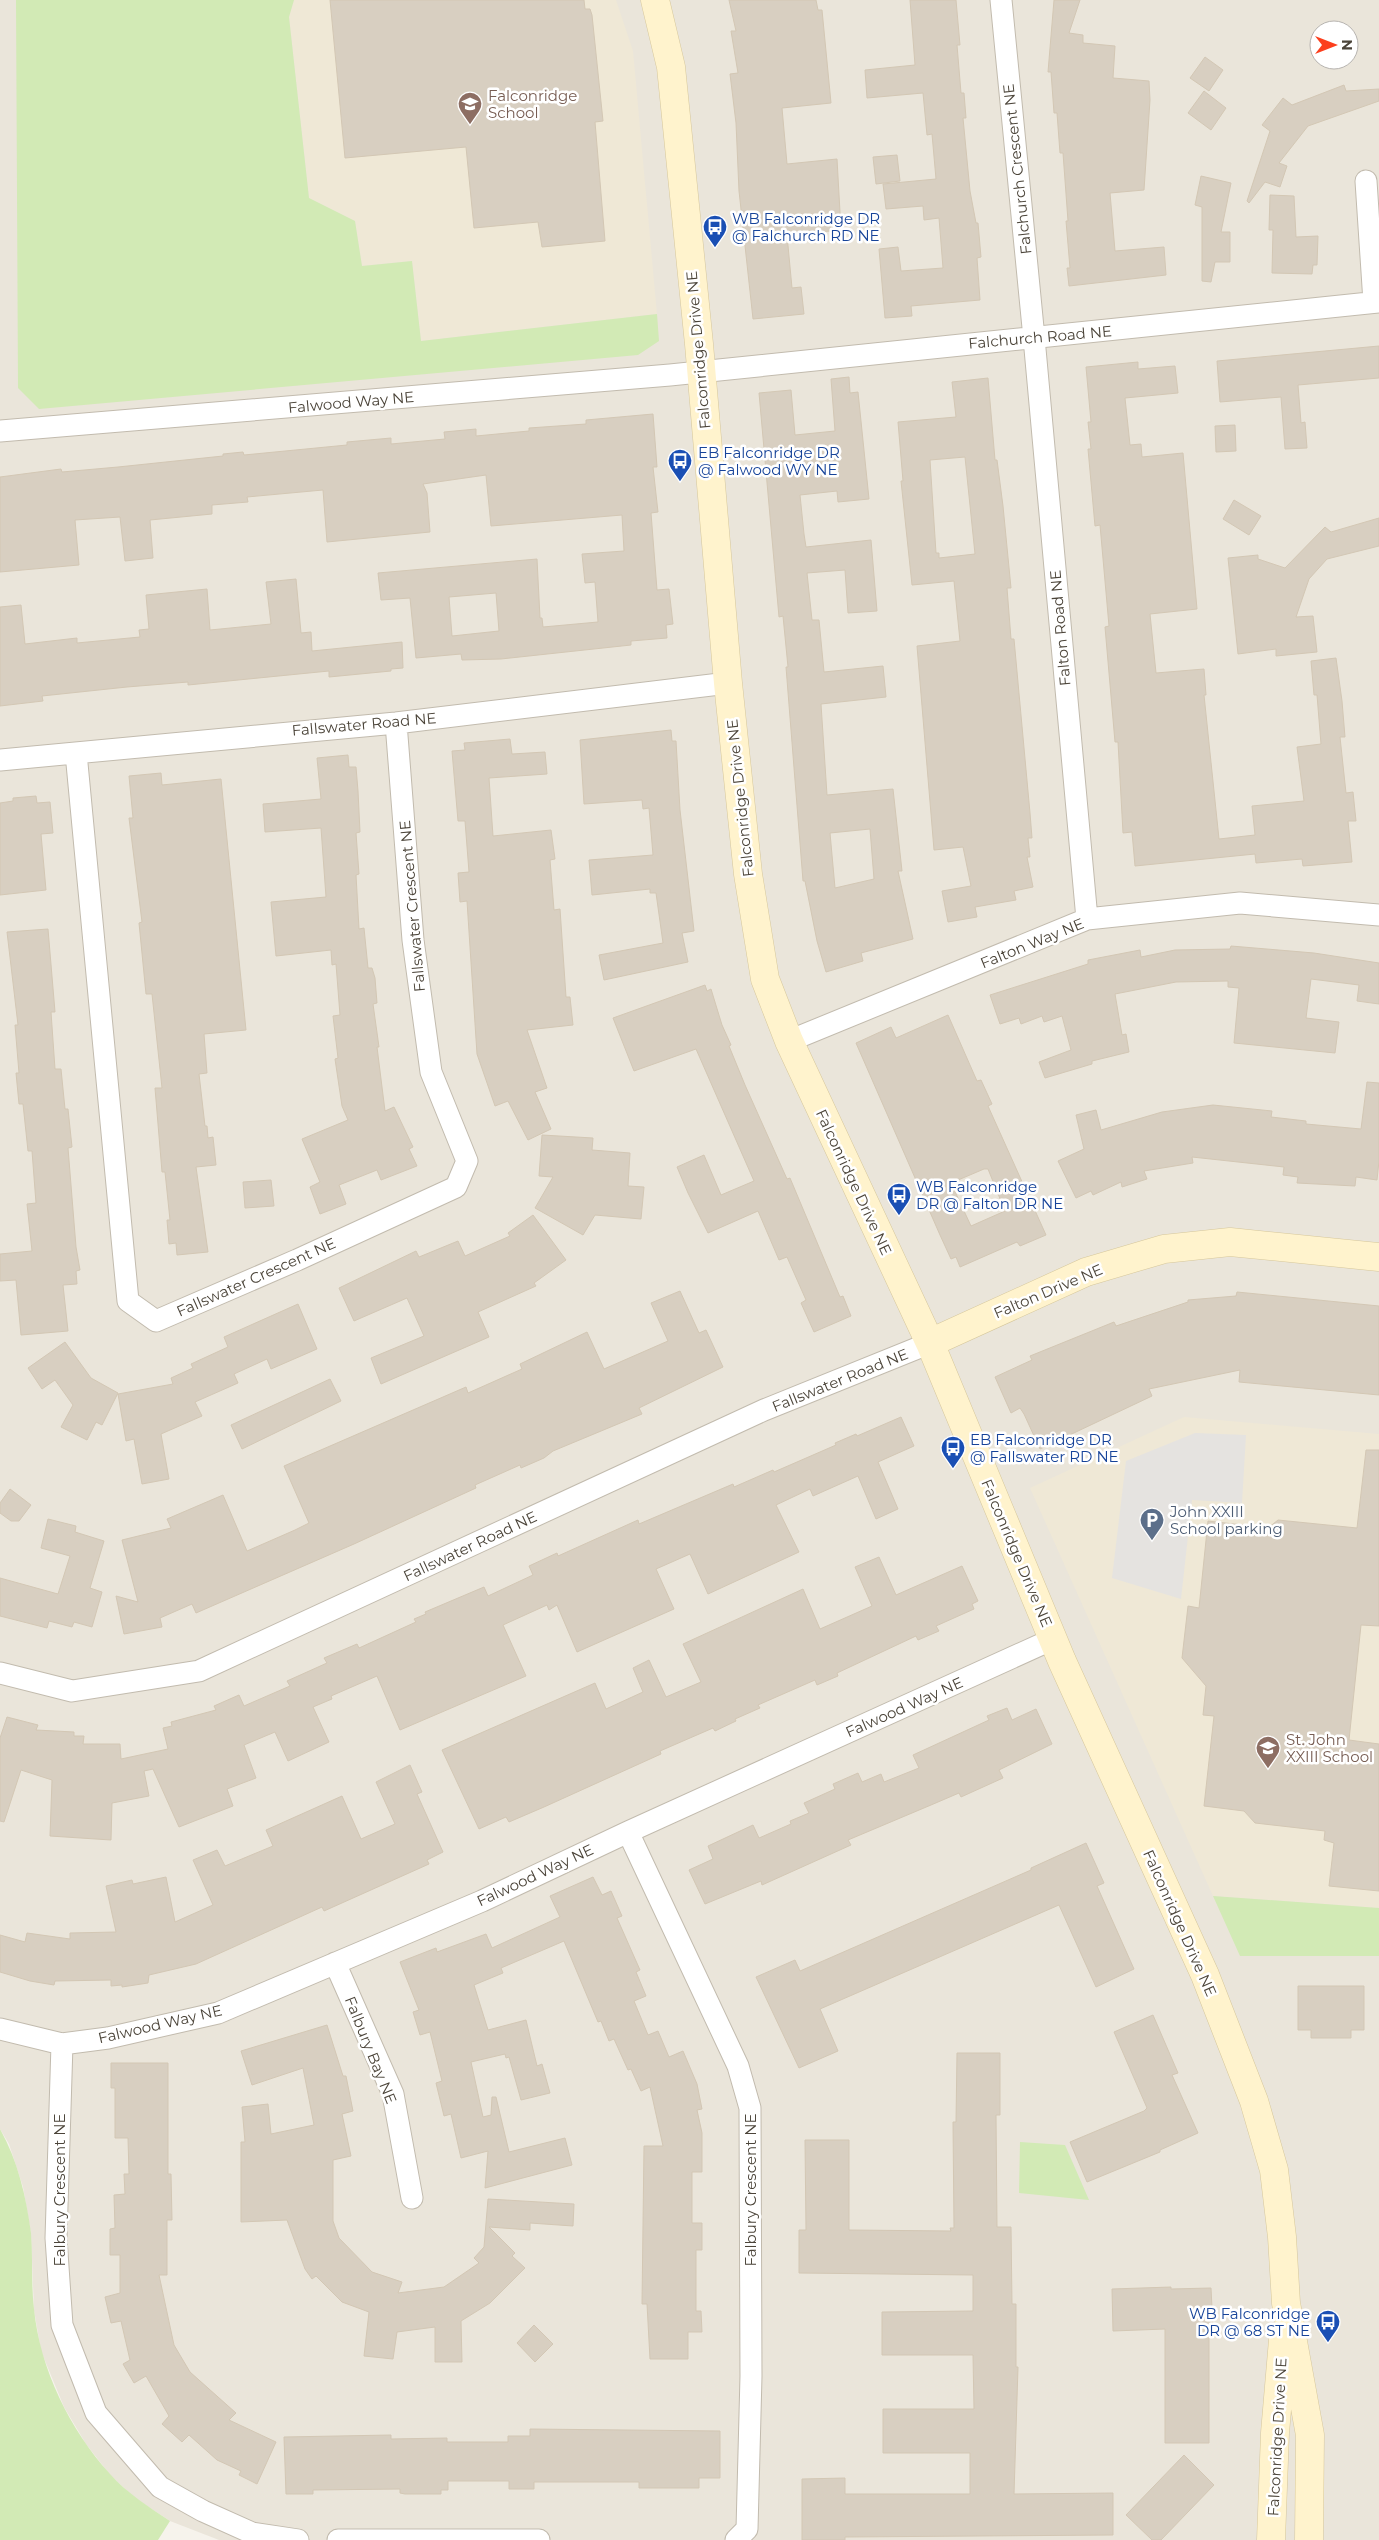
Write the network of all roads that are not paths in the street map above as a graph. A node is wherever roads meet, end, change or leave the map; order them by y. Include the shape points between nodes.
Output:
1 (655, 0) edge
2 (1000, 0) edge
3 (1366, 181) dead end
4 (1377, 302) edge
5 (1034, 338) junction
6 (701, 371) junction
7 (0, 431) edge
8 (728, 683) junction
9 (396, 722) junction
10 (76, 753) junction
11 (0, 760) edge
12 (1379, 915) edge
13 (1087, 919) junction
14 (789, 1041) junction
15 (1379, 1257) edge
16 (930, 1343) junction
17 (1053, 1639) junction
18 (0, 1673) edge
19 (628, 1832) junction
20 (335, 1963) junction
21 (0, 2029) edge
22 (62, 2044) junction
23 (412, 2198) dead end
24 (1286, 2303) junction
25 (1312, 2535) edge
26 (298, 2540) edge
27 (338, 2540) edge
28 (539, 2540) edge
29 (736, 2540) edge
30 (1271, 2540) edge

1 - 6 street, Falconridge Drive NE via 671,67
2 - 5 street, Falchurch Crescent NE
3 - 4 street
4 - 5 street, Falchurch Road NE
5 - 6 street, Falchurch Road NE
5 - 13 street, Falton Road NE
6 - 7 street, Falwood Way NE
6 - 8 street, Falconridge Drive NE
8 - 9 street, Fallswater Road NE
8 - 14 street, Falconridge Drive NE via 748,874 765,979
9 - 10 street, Fallswater Road NE
9 - 10 street, Fallswater Crescent NE via 413,940 431,1072 466,1161 456,1187 156,1321 128,1301
10 - 11 street, Fallswater Road NE
12 - 13 street, Falton Way NE via 1240,903
13 - 14 street, Falton Way NE
14 - 16 street, Falconridge Drive NE
15 - 16 street, Falton Drive NE via 1230,1242 1164,1249 1086,1272
16 - 17 street, Falconridge Drive NE
16 - 18 street, Fallswater Road NE via 764,1410 199,1671 72,1691
17 - 19 street, Falwood Way NE
17 - 24 street, Falconridge Drive NE via 1205,1975 1254,2101 1274,2170
19 - 20 street, Falwood Way NE
19 - 29 street, Falbury Crescent NE via 738,2066 750,2108 751,2376 747,2529
20 - 22 street, Falwood Way NE via 218,2013 108,2038
20 - 23 street, Falbury Bay NE via 392,2094
21 - 22 street, Falwood Way NE
22 - 26 street, Falbury Crescent NE via 56,2238 62,2325 96,2413 160,2487 252,2533
24 - 25 street, Falconridge Drive NE via 1310,2435
24 - 30 street, Falconridge Drive NE via 1275,2433
27 - 28 street

